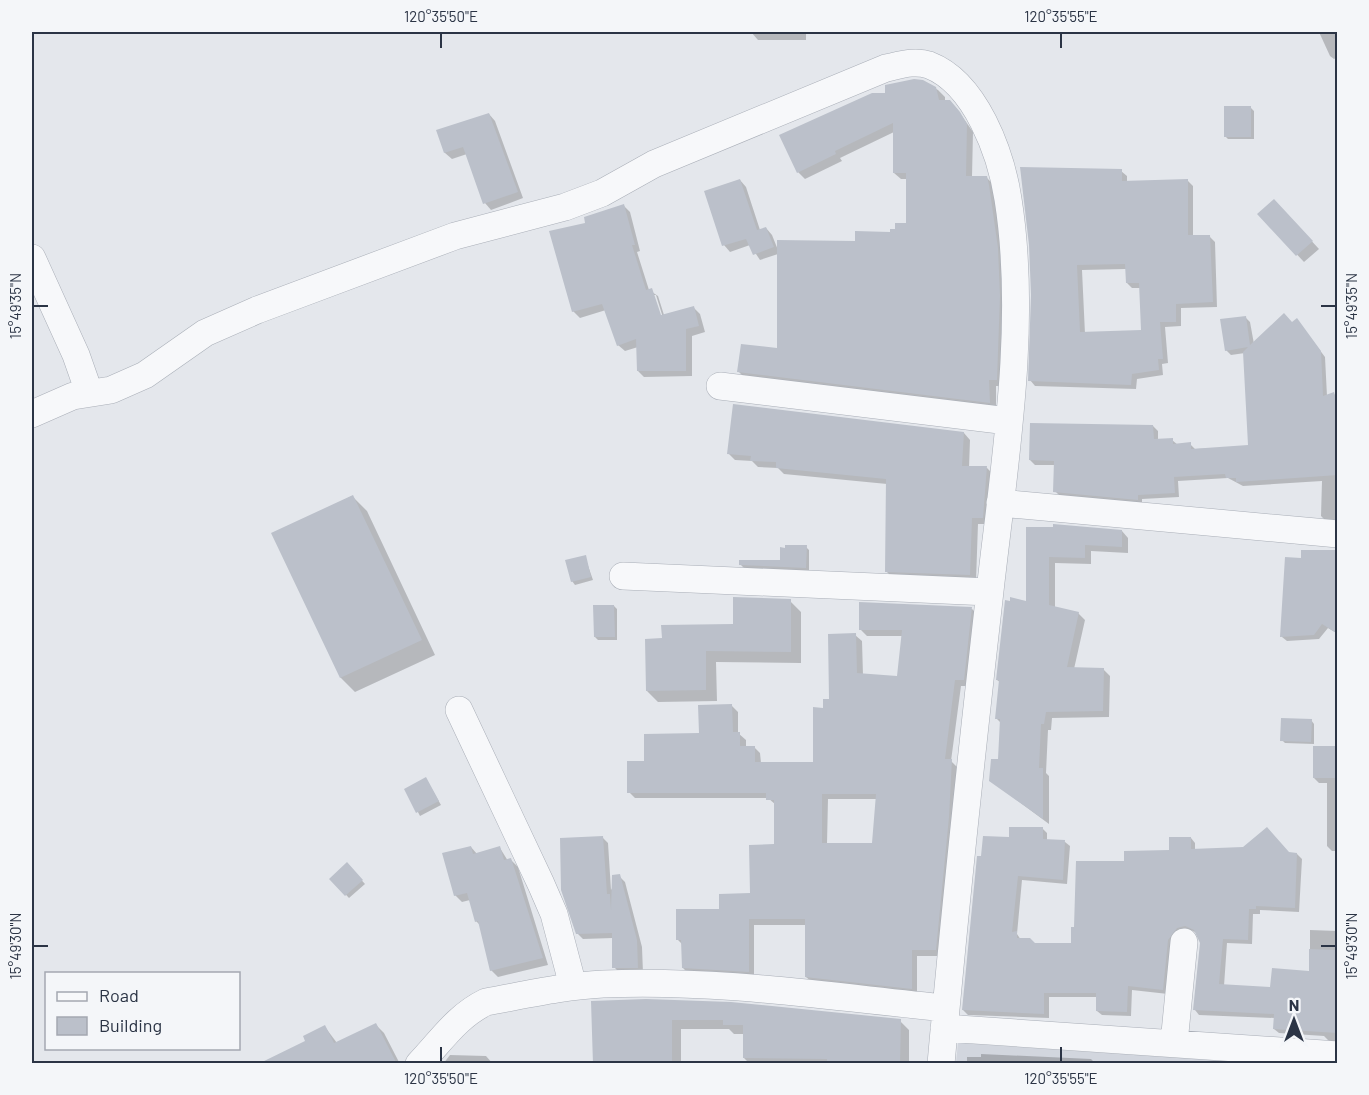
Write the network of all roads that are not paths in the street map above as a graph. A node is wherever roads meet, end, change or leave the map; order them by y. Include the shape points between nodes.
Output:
1 (32, 258) edge
2 (720, 386) dead end
3 (88, 392) junction
4 (32, 414) edge
5 (1008, 421) junction
6 (1000, 503) junction
7 (1338, 534) edge
8 (623, 576) dead end
9 (989, 592) junction
10 (459, 710) dead end
11 (1184, 942) dead end
12 (573, 986) junction
13 (945, 1018) junction
14 (1174, 1044) junction
15 (1338, 1055) edge
16 (419, 1064) edge
17 (941, 1064) edge

1 - 3 street via 76,355
2 - 5 street
3 - 4 street
3 - 5 street via 111,390 145,375 206,333 257,310 455,236 565,207 602,193 672,156 886,68 915,63 938,70 963,92 989,134 1000,164 1011,221 1015,277
5 - 6 street
6 - 7 street
6 - 9 street
8 - 9 street
9 - 13 street
10 - 12 street via 542,884
11 - 14 street
12 - 13 street via 644,983 736,988
12 - 16 street via 486,1002 473,1008
13 - 14 street
13 - 17 street
14 - 15 street

